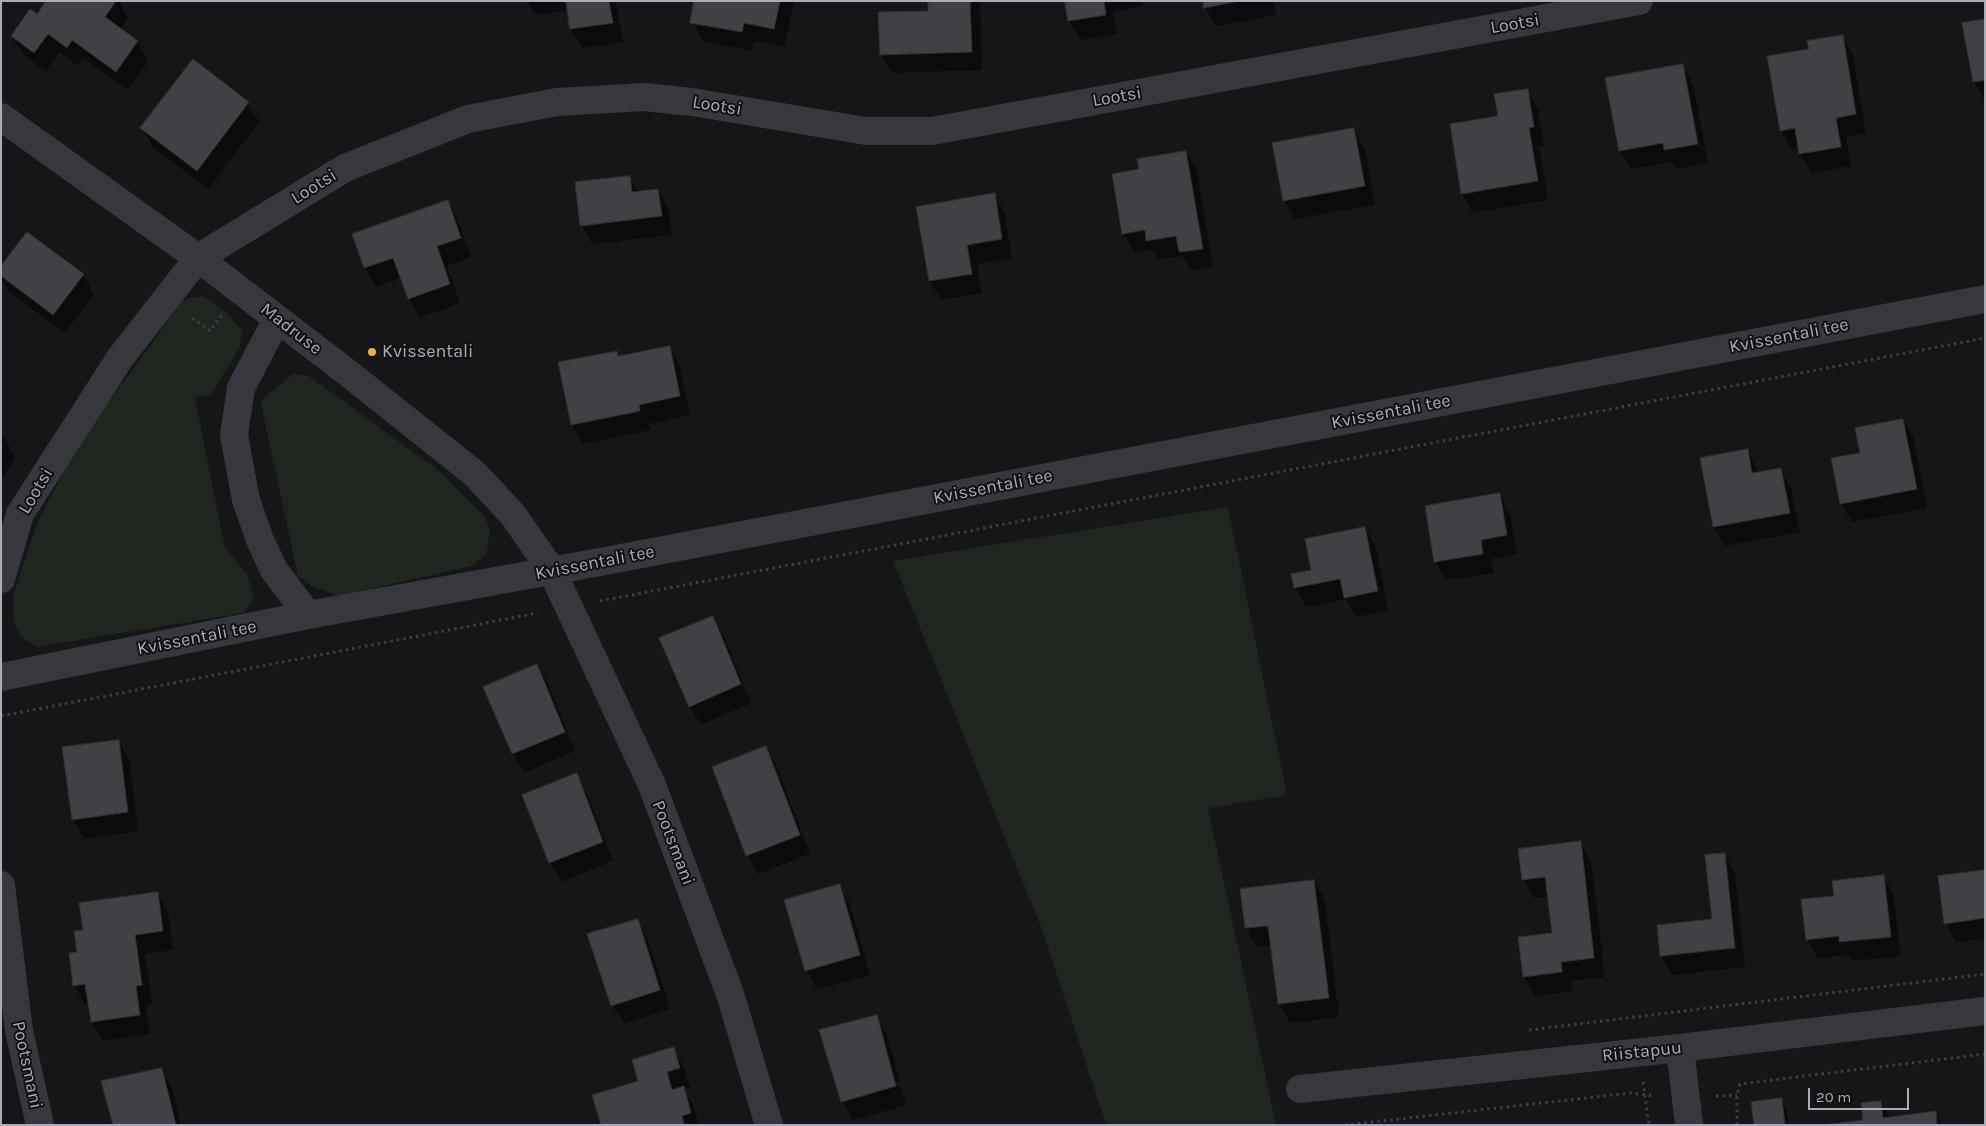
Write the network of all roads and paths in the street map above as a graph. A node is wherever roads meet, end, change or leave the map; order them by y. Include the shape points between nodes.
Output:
1 (1639, 1) edge
2 (1, 117) edge
3 (198, 258) junction
4 (1985, 299) edge
5 (278, 319) junction
6 (1985, 338) edge
7 (552, 571) junction
8 (1, 579) edge
9 (569, 607) junction
10 (308, 615) junction
11 (1, 677) edge
12 (1, 716) edge
13 (1, 885) edge
14 (1985, 1011) edge
15 (1680, 1048) junction
16 (1985, 1054) edge
17 (1300, 1089) dead end
18 (1737, 1095) junction
19 (1686, 1097) junction
20 (40, 1125) edge
21 (769, 1125) edge
22 (1345, 1125) edge
23 (1689, 1125) edge
24 (1737, 1125) edge

1 - 3 street, Lootsi via 932,131 866,130 644,97 557,102 468,119 345,168
2 - 3 street, Madruse
3 - 5 street, Madruse
3 - 8 street, Lootsi via 120,358 20,514
4 - 7 street, Kvissentali tee
5 - 7 street, Madruse via 475,474 513,515
5 - 10 street via 241,388 234,435 246,500 260,540 274,570
6 - 9 path
7 - 9 street, Pootsmani
7 - 10 street, Kvissentali tee
9 - 12 path
9 - 21 street, Pootsmani via 652,785 731,997
10 - 11 street, Kvissentali tee
13 - 20 street, Pootsmani via 18,1031
14 - 15 street, Riistapuu
15 - 17 street, Riistapuu
15 - 19 street
16 - 18 path via 1740,1084
18 - 19 path
18 - 24 path
19 - 22 path via 1631,1093
19 - 23 street

